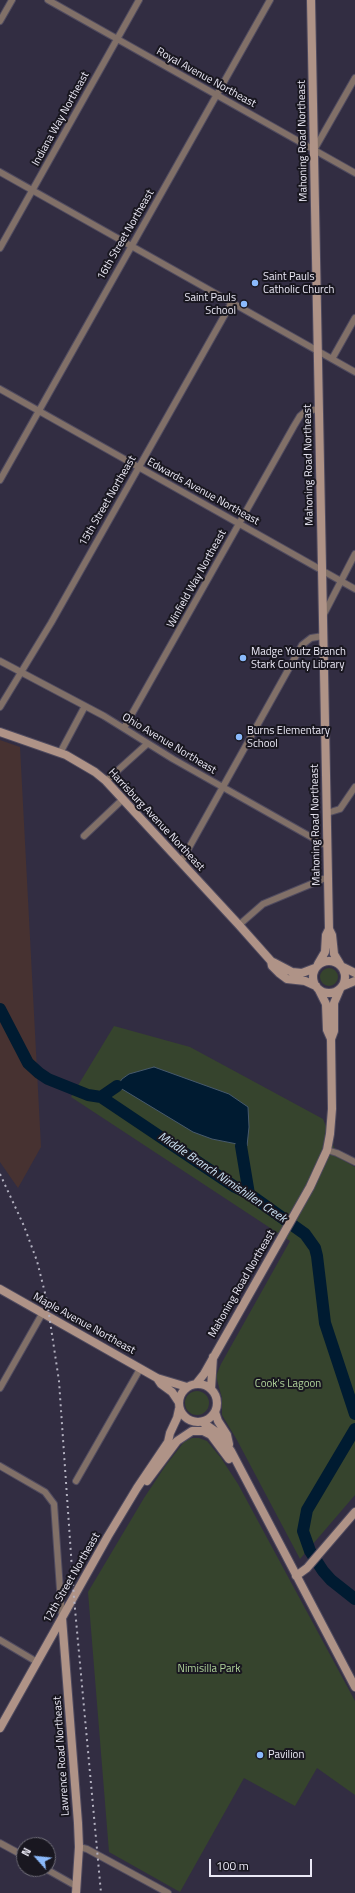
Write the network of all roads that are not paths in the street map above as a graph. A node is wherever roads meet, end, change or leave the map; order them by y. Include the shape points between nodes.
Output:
1 (12, 0) edge
2 (48, 0) edge
3 (139, 0) edge
4 (270, 0) edge
5 (311, 0) edge
6 (0, 21) edge
7 (117, 39) junction
8 (355, 78) edge
9 (217, 95) junction
10 (314, 150) junction
11 (0, 172) edge
12 (355, 173) edge
13 (32, 190) junction
14 (131, 246) junction
15 (0, 248) edge
16 (232, 302) junction
17 (355, 318) edge
18 (318, 351) junction
19 (332, 359) junction
20 (355, 372) edge
21 (0, 389) edge
22 (319, 409) junction
23 (39, 411) junction
24 (139, 468) junction
25 (0, 480) edge
26 (239, 524) junction
27 (355, 554) edge
28 (322, 570) junction
29 (340, 580) junction
30 (355, 589) edge
31 (323, 616) junction
32 (323, 636) junction
33 (0, 661) edge
34 (22, 672) junction
35 (85, 706) junction
36 (0, 707) edge
37 (124, 728) junction
38 (0, 732) edge
39 (147, 744) junction
40 (60, 753) junction
41 (106, 781) junction
42 (355, 787) edge
43 (223, 788) junction
44 (122, 799) junction
45 (327, 813) junction
46 (84, 836) dead end
47 (327, 846) junction
48 (181, 862) junction
49 (328, 877) junction
50 (239, 925) junction
51 (329, 930) junction
52 (271, 961) junction
53 (341, 966) junction
54 (316, 967) junction
55 (355, 973) edge
56 (355, 981) edge
57 (317, 988) junction
58 (341, 988) junction
59 (331, 1039) junction
60 (327, 1150) junction
61 (355, 1162) edge
62 (0, 1289) edge
63 (42, 1314) junction
64 (213, 1357) junction
65 (140, 1369) junction
66 (157, 1378) junction
67 (196, 1384) junction
68 (187, 1387) junction
69 (0, 1388) edge
70 (211, 1389) junction
71 (179, 1405) junction
72 (215, 1412) junction
73 (199, 1422) junction
74 (168, 1442) junction
75 (231, 1451) junction
76 (0, 1466) edge
77 (76, 1481) dead end
78 (247, 1483) junction
79 (137, 1488) junction
80 (355, 1512) edge
81 (296, 1576) junction
82 (62, 1618) junction
83 (0, 1640) edge
84 (37, 1662) junction
85 (355, 1687) edge
86 (0, 1728) edge
87 (0, 1843) edge
88 (79, 1847) junction
89 (16, 1852) edge
90 (56, 1876) edge
91 (76, 1889) edge
92 (168, 1893) edge

1 - 6 street
2 - 7 street, Royal Avenue Northeast
3 - 7 street, Indiana Way Northeast
4 - 9 street, 16th Street Northeast
5 - 10 main road, Mahoning Road Northeast
7 - 9 street, Royal Avenue Northeast
7 - 13 street, Indiana Way Northeast
8 - 10 street
9 - 10 street, Royal Avenue Northeast
9 - 14 street, 16th Street Northeast
10 - 12 street, Royal Avenue Northeast
10 - 18 main road, Mahoning Road Northeast
11 - 13 street
13 - 14 street
13 - 15 street, Indiana Way Northeast
14 - 16 street
14 - 23 street, 16th Street Northeast
16 - 18 street
16 - 24 street, 15th Street Northeast
17 - 19 street
18 - 19 street
18 - 22 main road, Mahoning Road Northeast
19 - 20 street
21 - 23 street, Edwards Avenue Northeast
22 - 26 street, Winfield Way Northeast via 306,410 300,416
22 - 28 main road, Mahoning Road Northeast
23 - 24 street, Edwards Avenue Northeast
23 - 25 street, 16th Street Northeast
24 - 26 street, Edwards Avenue Northeast
24 - 34 street, 15th Street Northeast
26 - 28 street, Edwards Avenue Northeast
26 - 37 street, Winfield Way Northeast
27 - 29 street
28 - 29 street, Edwards Avenue Northeast
28 - 31 main road, Mahoning Road Northeast
29 - 30 street, Edwards Avenue Northeast
29 - 31 street
31 - 32 main road, Mahoning Road Northeast
32 - 43 street via 311,638 302,645
32 - 45 main road, Mahoning Road Northeast
33 - 34 street, Ohio Avenue Northeast
34 - 35 street, Ohio Avenue Northeast
34 - 36 street, 15th Street Northeast
35 - 37 street, Ohio Avenue Northeast
35 - 40 street
37 - 39 street, Ohio Avenue Northeast
38 - 40 main road, Harrisburg Avenue Northeast
39 - 41 street
39 - 43 street, Ohio Avenue Northeast
40 - 41 main road, Harrisburg Avenue Northeast via 84,764
41 - 44 main road, Harrisburg Avenue Northeast
42 - 45 street via 340,809
43 - 47 street, Ohio Avenue Northeast
43 - 48 street
44 - 46 street
44 - 48 main road, Harrisburg Avenue Northeast
45 - 47 main road, Mahoning Road Northeast
47 - 49 main road, Mahoning Road Northeast
48 - 50 main road, Harrisburg Avenue Northeast
49 - 50 street via 263,904
49 - 51 main road, Mahoning Road Northeast
50 - 52 main road, Harrisburg Avenue Northeast
51 - 53 main road, Mahoning Road Northeast via 334,954
51 - 54 main road, Mahoning Road Northeast via 324,954
52 - 54 main road, Harrisburg Avenue Northeast via 292,972 302,973
52 - 57 main road, Harrisburg Avenue Northeast via 272,966 286,978 305,981
53 - 54 main road via 328,960
53 - 55 main road
53 - 58 main road via 346,976
54 - 57 main road via 313,976
56 - 58 main road
57 - 58 main road via 330,993
57 - 59 main road, Mahoning Road Northeast via 326,1002 327,1030
58 - 59 main road, Mahoning Road Northeast via 334,1003 334,1031
59 - 60 main road, Mahoning Road Northeast via 332,1109
60 - 61 street
60 - 64 main road, Mahoning Road Northeast via 315,1178
62 - 63 main road, Maple Avenue Northeast
63 - 65 main road, Maple Avenue Northeast
63 - 69 street
64 - 67 main road, Mahoning Road Northeast
64 - 70 main road, Mahoning Road Northeast
65 - 66 main road, Maple Avenue Northeast
65 - 77 street
66 - 68 main road, Maple Avenue Northeast
66 - 71 main road, Maple Avenue Northeast via 173,1392
67 - 68 main road
67 - 70 main road
68 - 71 main road via 180,1394
70 - 72 main road via 217,1401
71 - 73 main road via 186,1418
71 - 74 main road, 12th Street Northeast via 178,1418
72 - 73 main road via 208,1419
72 - 75 main road via 227,1435
73 - 74 main road, 12th Street Northeast via 186,1426
73 - 75 main road via 218,1433
74 - 79 main road, 12th Street Northeast
75 - 78 main road
76 - 82 street via 45,1492 52,1499
78 - 79 main road via 240,1479 214,1438 205,1432 195,1430 177,1441 150,1479
78 - 81 main road
79 - 82 main road, 12th Street Northeast
80 - 81 main road via 307,1568
81 - 85 main road
82 - 84 main road, 12th Street Northeast
82 - 88 main road, Lawrence Road Northeast
83 - 84 street
84 - 86 main road, 12th Street Northeast
87 - 89 street
88 - 91 main road, Lawrence Road Northeast
88 - 92 street via 88,1849
90 - 91 street

